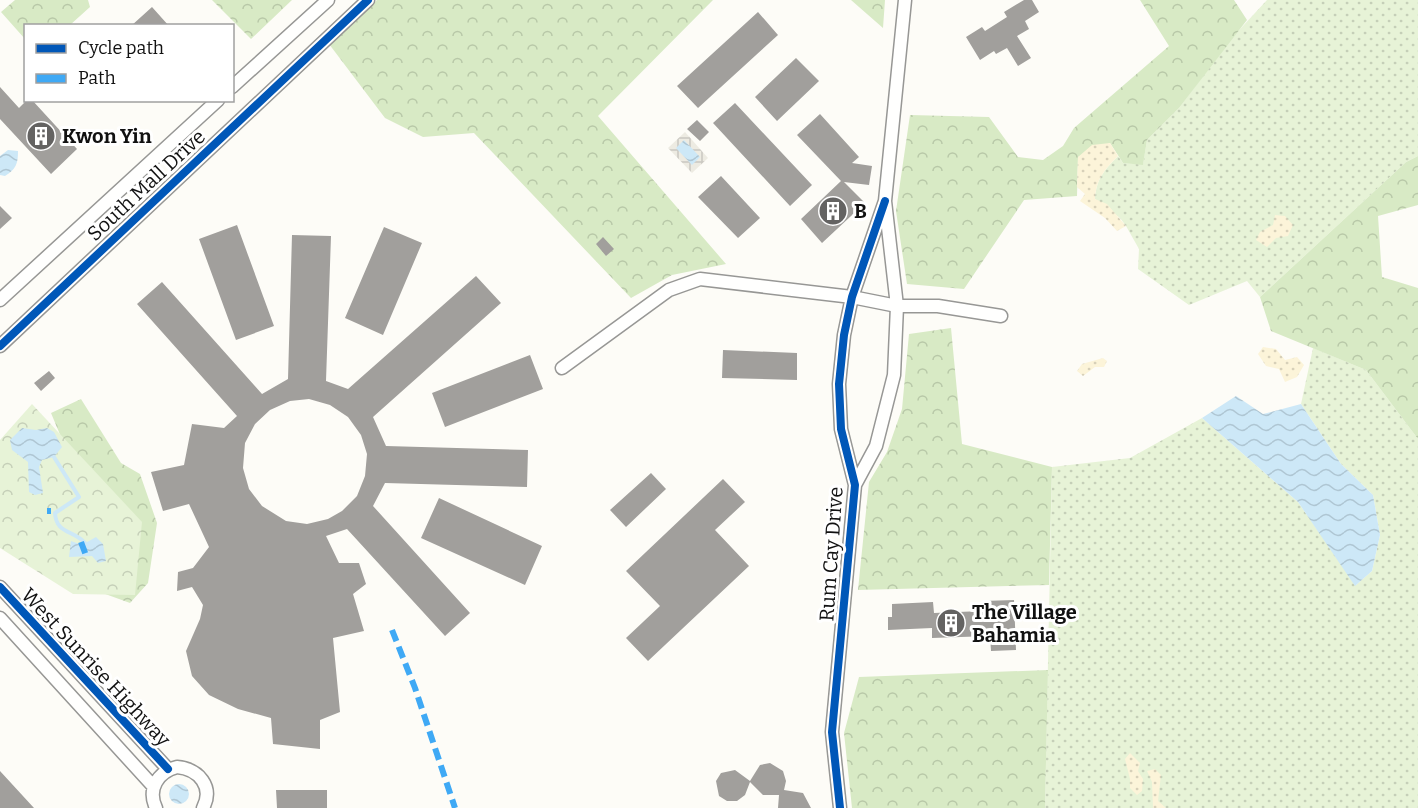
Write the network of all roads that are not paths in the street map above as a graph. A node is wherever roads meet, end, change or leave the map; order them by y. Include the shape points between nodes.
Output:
1 (328, 0) edge
2 (368, 0) edge
3 (905, 0) edge
4 (234, 85) edge
5 (216, 102) edge
6 (885, 201) junction
7 (852, 297) junction
8 (0, 300) edge
9 (897, 306) junction
10 (1001, 316) dead end
11 (0, 346) edge
12 (562, 368) dead end
13 (855, 485) junction
14 (0, 587) edge
15 (0, 618) edge
16 (168, 769) junction
17 (153, 786) junction
18 (156, 808) edge
19 (203, 808) edge
20 (840, 808) edge

1 - 4 street
2 - 11 street, South Mall Drive
3 - 6 street, Rum Cay Drive
5 - 8 street, South Mall Drive
6 - 7 street, Rum Cay Drive
6 - 9 street, Rum Cay Drive
7 - 9 street
7 - 12 street via 700,279 669,290
7 - 13 street, Rum Cay Drive via 839,384 841,429
9 - 10 street via 938,306
9 - 13 street, Rum Cay Drive via 894,375 876,446
13 - 20 street, Rum Cay Drive via 832,732
14 - 16 street, West Sunrise Highway
15 - 17 street, West Sunrise Highway
16 - 17 street, West Sunrise Highway
16 - 19 street, West Sunrise Highway via 186,768 202,778 207,796
17 - 18 street

